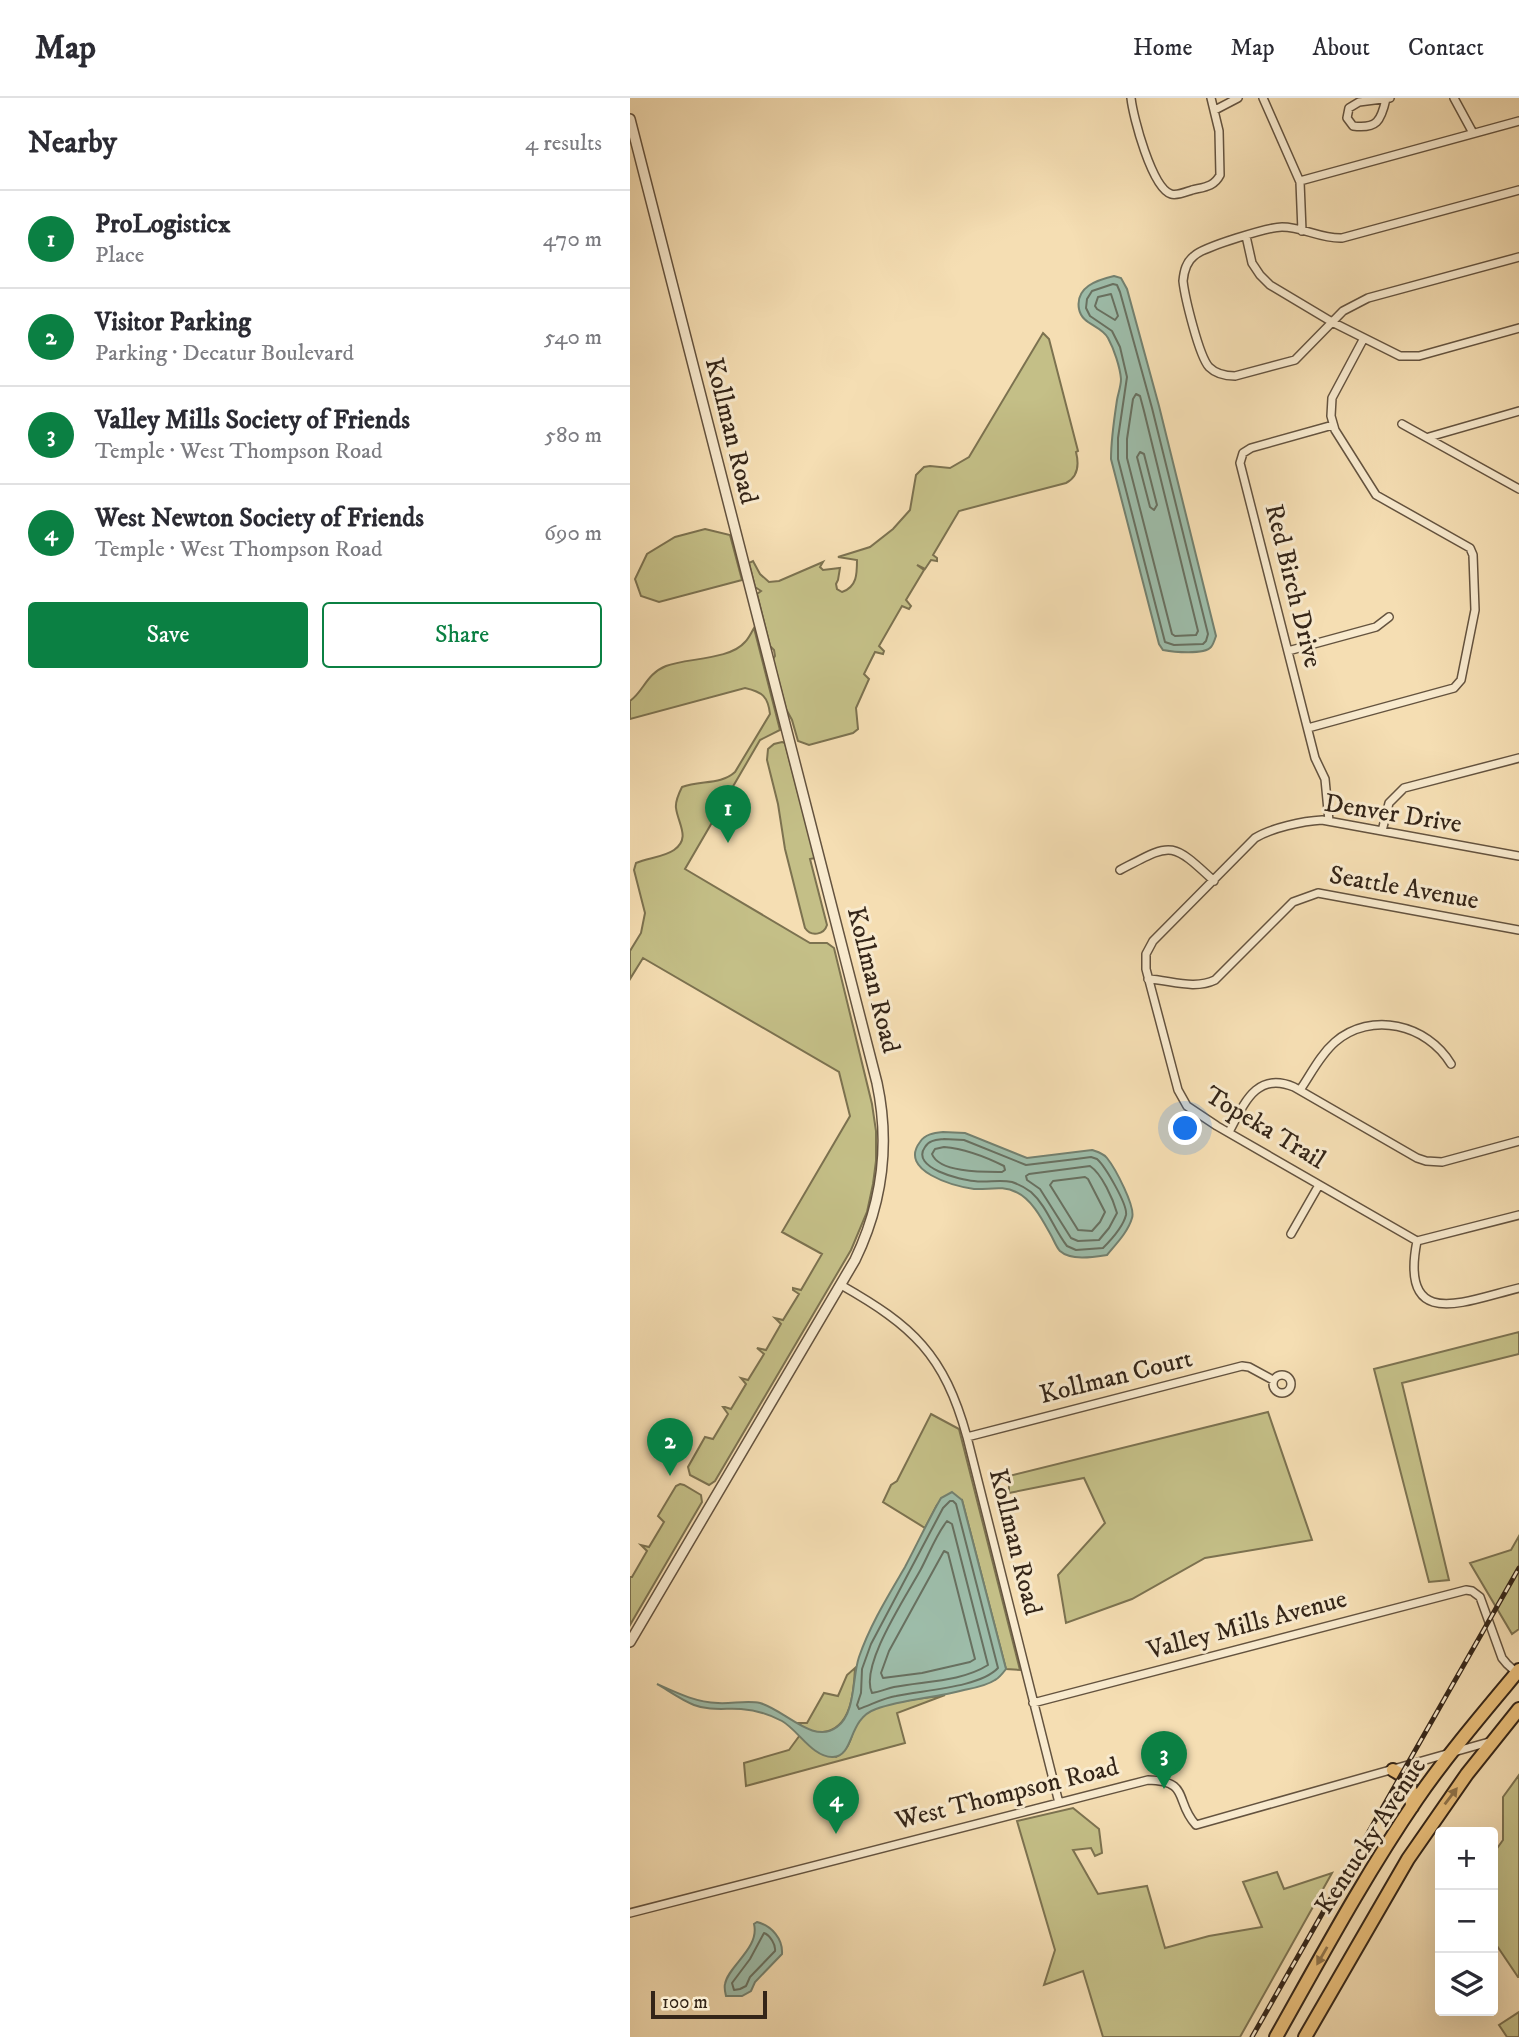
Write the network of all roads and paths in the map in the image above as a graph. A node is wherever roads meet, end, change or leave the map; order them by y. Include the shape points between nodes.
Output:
1 (1131, 98) edge
2 (1211, 98) edge
3 (1238, 98) edge
4 (1263, 98) edge
5 (1454, 98) edge
6 (1388, 99) edge
7 (1215, 110) junction
8 (630, 119) edge
9 (1519, 121) edge
10 (1473, 134) junction
11 (1300, 181) junction
12 (1519, 190) edge
13 (1302, 231) junction
14 (1246, 236) junction
15 (1519, 257) edge
16 (1332, 321) junction
17 (1519, 328) edge
18 (1364, 338) junction
19 (1519, 411) edge
20 (1402, 424) dead end
21 (1334, 425) junction
22 (1428, 437) junction
23 (1519, 489) edge
24 (1389, 617) dead end
25 (1288, 651) junction
26 (1308, 727) junction
27 (1519, 758) edge
28 (1329, 821) junction
29 (1382, 831) junction
30 (1519, 856) edge
31 (1120, 870) dead end
32 (1214, 881) junction
33 (1519, 930) edge
34 (1146, 954) joint
35 (1148, 979) junction
36 (1451, 1064) dead end
37 (1300, 1090) junction
38 (1229, 1132) junction
39 (1519, 1140) edge
40 (1319, 1185) junction
41 (1519, 1215) edge
42 (1291, 1234) dead end
43 (1417, 1241) junction
44 (841, 1285) junction
45 (1519, 1288) edge
46 (1273, 1380) dead end
47 (967, 1437) junction
48 (630, 1642) edge
49 (1518, 1672) edge
50 (1033, 1703) junction
51 (1519, 1709) edge
52 (1492, 1741) junction
53 (1451, 1754) junction
54 (1393, 1770) junction
55 (1059, 1803) junction
56 (1412, 1807) junction
57 (630, 1913) edge
58 (1276, 2037) edge
59 (1305, 2037) edge

1 - 7 street via 1141,143 1168,193 1217,181 1221,172
2 - 7 street
3 - 7 street
4 - 11 street
5 - 10 street
6 - 6 street via 1359,102 1349,108 1347,118 1353,126 1372,125
8 - 44 street, Kollman Road via 880,1095 884,1143 879,1193 866,1235
9 - 10 street
10 - 11 street
11 - 13 street
12 - 13 street via 1342,238
13 - 14 street via 1277,227
14 - 16 street via 1252,263 1265,281
14 - 16 street via 1196,253 1185,268 1184,285 1208,366 1235,376 1293,361
15 - 16 street via 1368,298
16 - 18 street
17 - 18 street via 1413,357 1400,356
18 - 21 street via 1334,394
19 - 22 street
20 - 22 street
21 - 25 street, Red Birch Drive via 1251,448 1240,460
21 - 26 street via 1376,495 1469,547 1475,609 1461,680 1454,688
22 - 23 street
24 - 25 street via 1376,626
25 - 26 street, Red Birch Drive
26 - 28 street, Red Birch Drive via 1325,779
27 - 29 street via 1404,788 1389,803
28 - 29 street, Denver Drive
28 - 32 street, Denver Drive via 1313,820 1263,833
29 - 30 street, Denver Drive
31 - 32 street via 1172,849 1186,855
32 - 34 street, Denver Drive
33 - 35 street, Seattle Avenue via 1318,893 1293,902 1215,980 1193,985
34 - 35 street, Topeka Trail
35 - 38 street, Topeka Trail via 1180,1097
36 - 37 street via 1435,1044 1417,1033 1393,1025 1368,1026 1331,1045
37 - 38 street via 1276,1082 1258,1088
37 - 39 street via 1426,1161 1442,1161
38 - 40 street, Topeka Trail
40 - 42 street
40 - 43 street, Topeka Trail
41 - 43 street
43 - 45 street via 1413,1273 1418,1289 1433,1303 1447,1305
44 - 47 street, Kollman Road via 886,1312 925,1348 954,1394
44 - 48 street
46 - 47 street, Kollman Court via 1242,1366
47 - 50 street, Kollman Road
49 - 50 street, Valley Mills Avenue via 1502,1658 1480,1597 1462,1590
49 - 53 main road, Kentucky Avenue
50 - 55 street, Kollman Road
51 - 52 main road, Kentucky Avenue
52 - 53 street, West Thompson Road
59 -> 52 main road, Kentucky Avenue via 1408,1859
53 - 54 street, West Thompson Road
53 - 56 main road, Kentucky Avenue
54 - 55 street, West Thompson Road via 1196,1825 1178,1791 1167,1781 1148,1780
54 - 56 main road via 1409,1783
55 - 57 street, West Thompson Road
56 -> 58 main road, Kentucky Avenue

